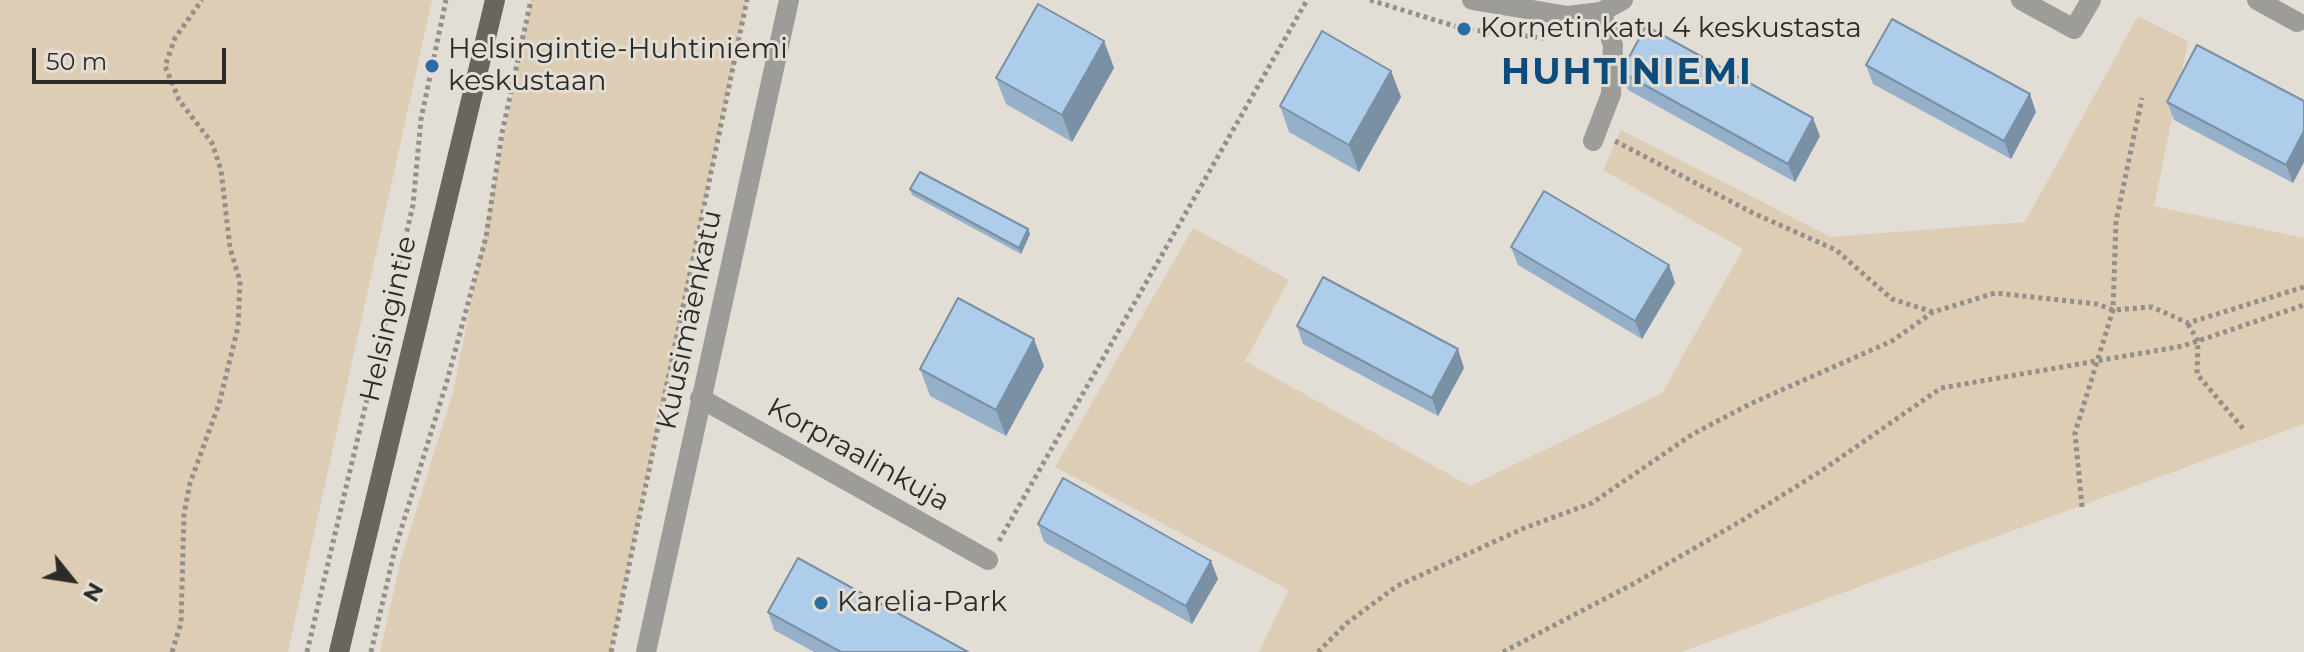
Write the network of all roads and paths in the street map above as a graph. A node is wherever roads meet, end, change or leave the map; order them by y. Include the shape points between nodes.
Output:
1 (202, 0) edge
2 (440, 0) edge
3 (446, 0) edge
4 (495, 0) edge
5 (531, 0) edge
6 (747, 0) edge
7 (789, 0) edge
8 (1307, 0) edge
9 (1472, 0) edge
10 (1623, 0) edge
11 (2021, 0) edge
12 (2091, 0) edge
13 (2257, 0) edge
14 (444, 8) junction
15 (1601, 12) junction
16 (2297, 22) dead end
17 (2142, 98) dead end
18 (1595, 136) joint
19 (2304, 287) edge
20 (2304, 305) edge
21 (2113, 310) junction
22 (1933, 312) junction
23 (2188, 323) junction
24 (2198, 341) junction
25 (2096, 360) junction
26 (700, 398) junction
27 (2245, 431) dead end
28 (2082, 507) dead end
29 (988, 560) joint
30 (172, 652) edge
31 (307, 652) edge
32 (339, 652) edge
33 (371, 652) edge
34 (611, 652) edge
35 (646, 652) edge
36 (1318, 652) edge
37 (1503, 652) edge

1 - 30 path via 175,38 165,66 179,100 212,143 221,170 230,248 240,281 238,327 190,483 181,623
2 - 14 path
3 - 14 path
4 - 32 main road, Helsingintie
5 - 33 path via 486,237 395,549
6 - 34 path
7 - 26 street, Kuusimäenkatu
8 - 29 path
9 - 15 street via 1568,16
10 - 15 street
11 - 12 street via 2074,29
13 - 16 street
14 - 31 path via 421,119 413,205
15 - 18 street via 1613,58 1611,94
17 - 21 path via 2116,221
18 - 22 path via 1836,250 1892,299
19 - 23 path
20 - 24 path
21 - 22 path via 1995,293
21 - 23 path via 2152,307
21 - 25 path
22 - 36 path via 1892,341 1693,434 1592,503 1397,586
23 - 24 path
24 - 25 path
24 - 27 path via 2197,374
25 - 28 path via 2075,433
25 - 37 path via 1941,388 1746,518
26 - 29 street, Korpraalinkuja
26 - 35 street, Kuusimäenkatu

